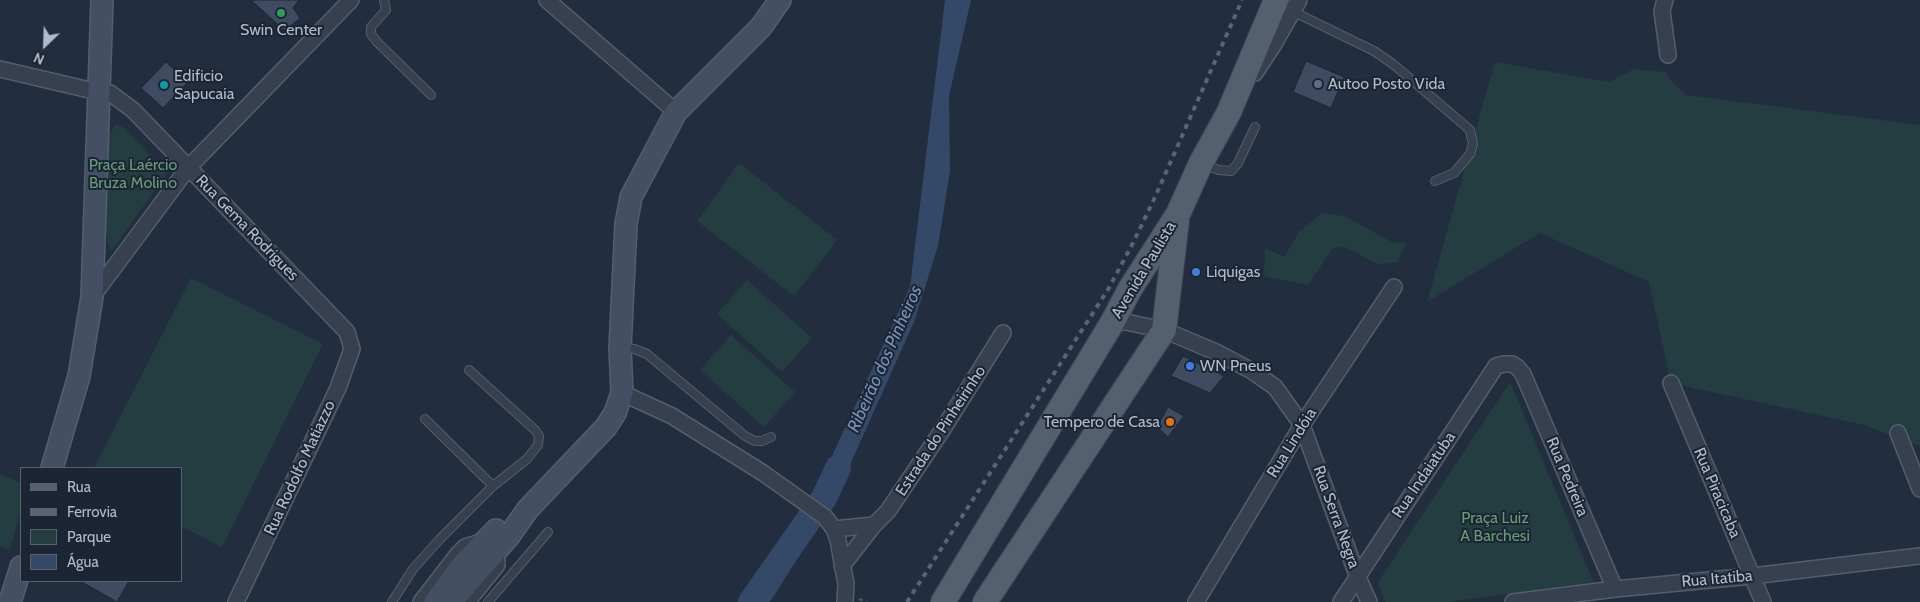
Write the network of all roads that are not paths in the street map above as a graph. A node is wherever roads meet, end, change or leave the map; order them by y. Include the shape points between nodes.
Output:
1 (102, 0) edge
2 (351, 0) edge
3 (384, 0) edge
4 (547, 0) edge
5 (780, 0) edge
6 (1665, 0) edge
7 (1289, 4) edge
8 (1668, 55) dead end
9 (0, 69) edge
10 (98, 92) junction
11 (431, 95) dead end
12 (676, 112) junction
13 (1255, 127) dead end
14 (1201, 164) junction
15 (188, 168) junction
16 (1435, 181) dead end
17 (1178, 214) junction
18 (1394, 287) dead end
19 (92, 297) junction
20 (1112, 323) junction
21 (1164, 330) junction
22 (347, 332) joint
23 (1003, 333) dead end
24 (620, 348) junction
25 (1517, 367) joint
26 (468, 370) dead end
27 (1671, 383) dead end
28 (622, 393) junction
29 (425, 419) dead end
30 (1302, 425) junction
31 (1898, 433) dead end
32 (771, 437) dead end
33 (52, 467) edge
34 (493, 486) junction
35 (1920, 489) edge
36 (830, 523) junction
37 (874, 525) junction
38 (548, 532) dead end
39 (485, 547) junction
40 (1920, 556) edge
41 (842, 566) junction
42 (20, 570) edge
43 (1357, 575) junction
44 (1752, 576) junction
45 (1615, 589) junction
46 (438, 601) edge
47 (10, 602) edge
48 (236, 602) edge
49 (392, 602) edge
50 (467, 602) edge
51 (488, 602) edge
52 (845, 602) edge
53 (943, 602) edge
54 (985, 602) edge
55 (1196, 602) edge
56 (1341, 602) edge
57 (1369, 602) edge
58 (1513, 602) edge
59 (1763, 602) edge

1 - 10 main road
2 - 15 street
3 - 11 lane via 386,10 371,28 371,34
4 - 12 street
5 - 12 main road via 762,28
6 - 8 street via 1662,12
7 - 14 main road
7 - 16 lane via 1393,64 1470,130 1473,144 1470,154 1454,173
9 - 10 street, Rua Gema Rodrigues
10 - 15 street, Rua Gema Rodrigues via 110,93 133,110
10 - 19 main road
12 - 24 main road via 631,197 626,224
13 - 14 lane via 1231,171
14 - 17 main road
15 - 19 street
15 - 22 street, Rua Gema Rodrigues
17 - 20 main road, Avenida Paulista
17 - 21 main road, Avenida Paulista
18 - 30 street, Rua Lindóia
19 - 33 main road via 80,376
20 - 21 street, Rua Serra Negra via 1126,322
20 - 53 main road, Avenida Paulista
21 - 30 street, Rua Serra Negra via 1252,371 1275,387
21 - 54 main road, Avenida Paulista
22 - 48 street, Rua Rodolfo Matiazzo via 352,349 338,388
23 - 37 street, Estrada do Pinheirinho via 938,438 888,511
24 - 28 main road
24 - 32 lane via 647,354 745,436 755,441
25 - 43 street, Rua Indaiatuba via 1512,364 1496,366
25 - 45 street, Rua Pedreira
26 - 34 lane via 539,436 538,445 527,459
27 - 44 street, Rua Piracicaba
28 - 36 street via 672,416 718,444 801,499
28 - 39 main road via 606,427 528,509 501,526
29 - 34 lane
30 - 43 street, Rua Serra Negra
30 - 55 street, Rua Lindóia
31 - 35 street
34 - 49 lane via 413,569
36 - 37 street
36 - 41 street
37 - 41 street, Estrada do Pinheirinho
38 - 51 lane
39 - 46 main road
39 - 50 street via 498,565
40 - 44 street, Rua Itatiba
41 - 52 street
42 - 47 main road
43 - 56 street, Rua Indaiatuba
43 - 57 street, Rua Serra Negra
44 - 45 street, Rua Itatiba
44 - 59 street, Rua Piracicaba
45 - 58 street, Rua Itatiba

